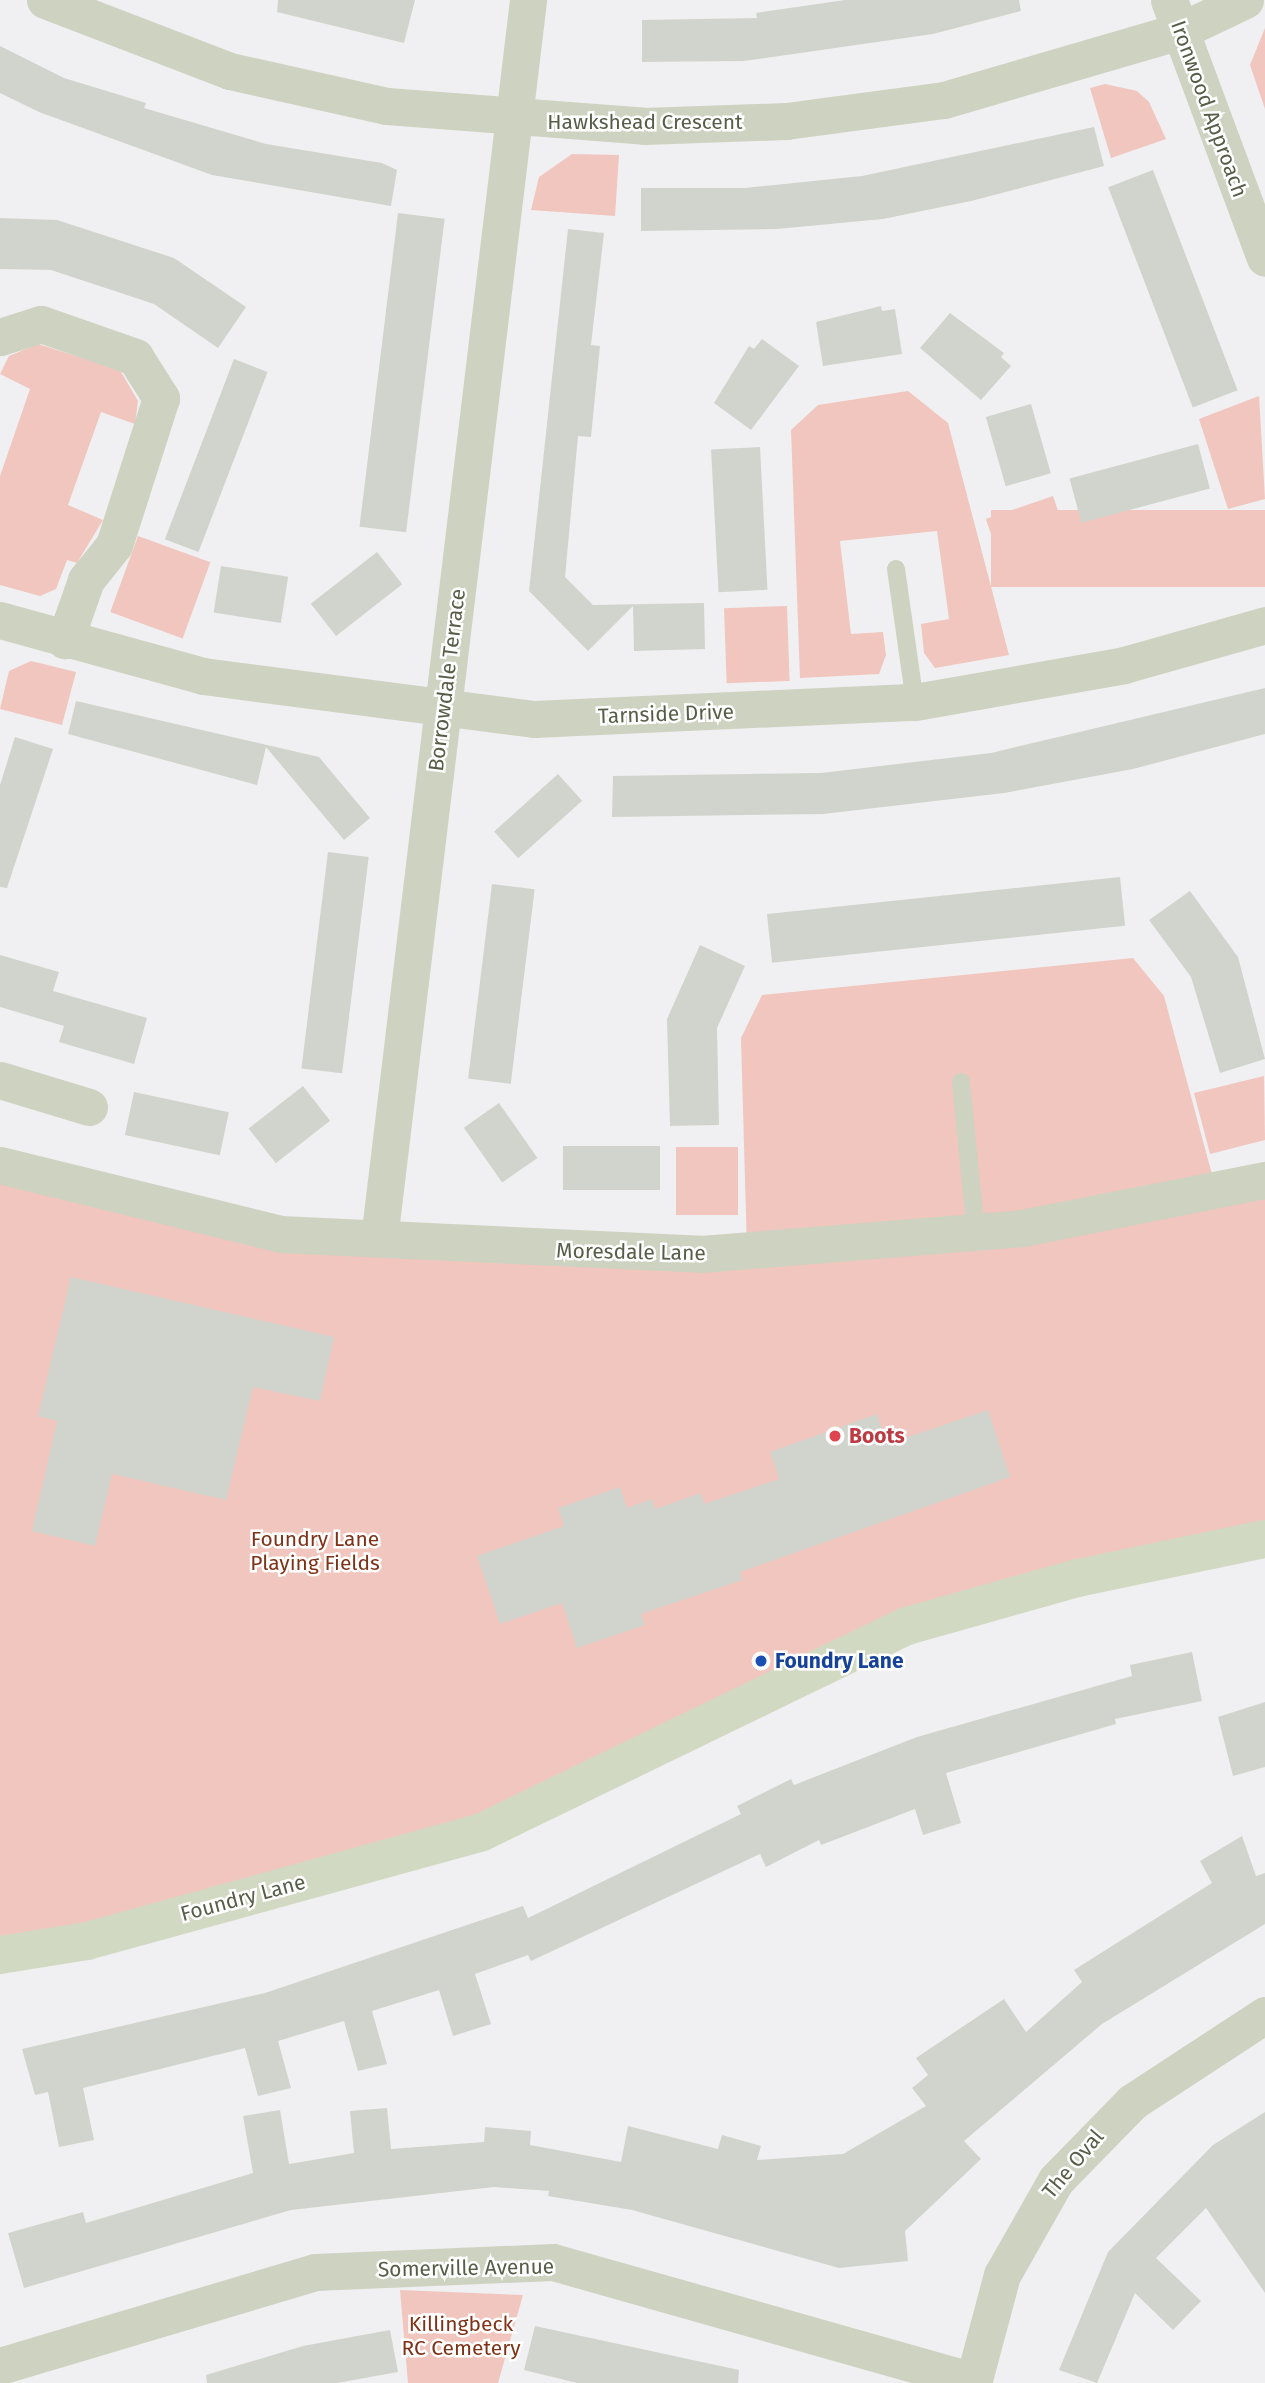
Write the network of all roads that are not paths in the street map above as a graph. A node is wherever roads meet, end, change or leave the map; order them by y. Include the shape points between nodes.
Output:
1 (45, 0) edge
2 (528, 0) edge
3 (1245, 0) edge
4 (1175, 16) edge
5 (514, 120) junction
6 (1265, 258) edge
7 (0, 337) edge
8 (896, 569) dead end
9 (0, 620) edge
10 (1265, 625) edge
11 (65, 640) junction
12 (915, 702) junction
13 (444, 707) junction
14 (0, 1080) edge
15 (961, 1082) dead end
16 (89, 1107) dead end
17 (0, 1165) edge
18 (1265, 1180) edge
19 (976, 1234) junction
20 (379, 1239) junction
21 (1265, 1539) edge
22 (0, 1955) edge
23 (1265, 2015) edge
24 (0, 2367) edge
25 (973, 2382) edge

1 - 5 street, Hawkshead Crescent via 230,71 387,106
2 - 5 street, Borrowdale Terrace
3 - 4 street, Hawkshead Crescent
4 - 5 street, Hawkshead Crescent via 931,102 786,121 644,126
4 - 6 street, Ironwood Approach
5 - 13 street, Borrowdale Terrace
7 - 11 street via 41,324 135,357 148,367 161,398 114,545 86,580
8 - 12 lane
9 - 11 street, Tarnside Drive
10 - 12 street, Tarnside Drive via 1124,665
11 - 13 street, Tarnside Drive via 204,676
12 - 13 street, Tarnside Drive via 534,719
13 - 20 street, Borrowdale Terrace
14 - 16 street
15 - 19 lane
17 - 20 street, Moresdale Lane via 280,1234
18 - 19 street, Moresdale Lane
19 - 20 street, Moresdale Lane via 701,1254
21 - 22 street, Foundry Lane via 1078,1578 907,1626 481,1832 87,1941
23 - 25 street, The Oval via 1132,2102 1056,2180 1002,2275
24 - 25 street, Somerville Avenue via 315,2272 553,2262

